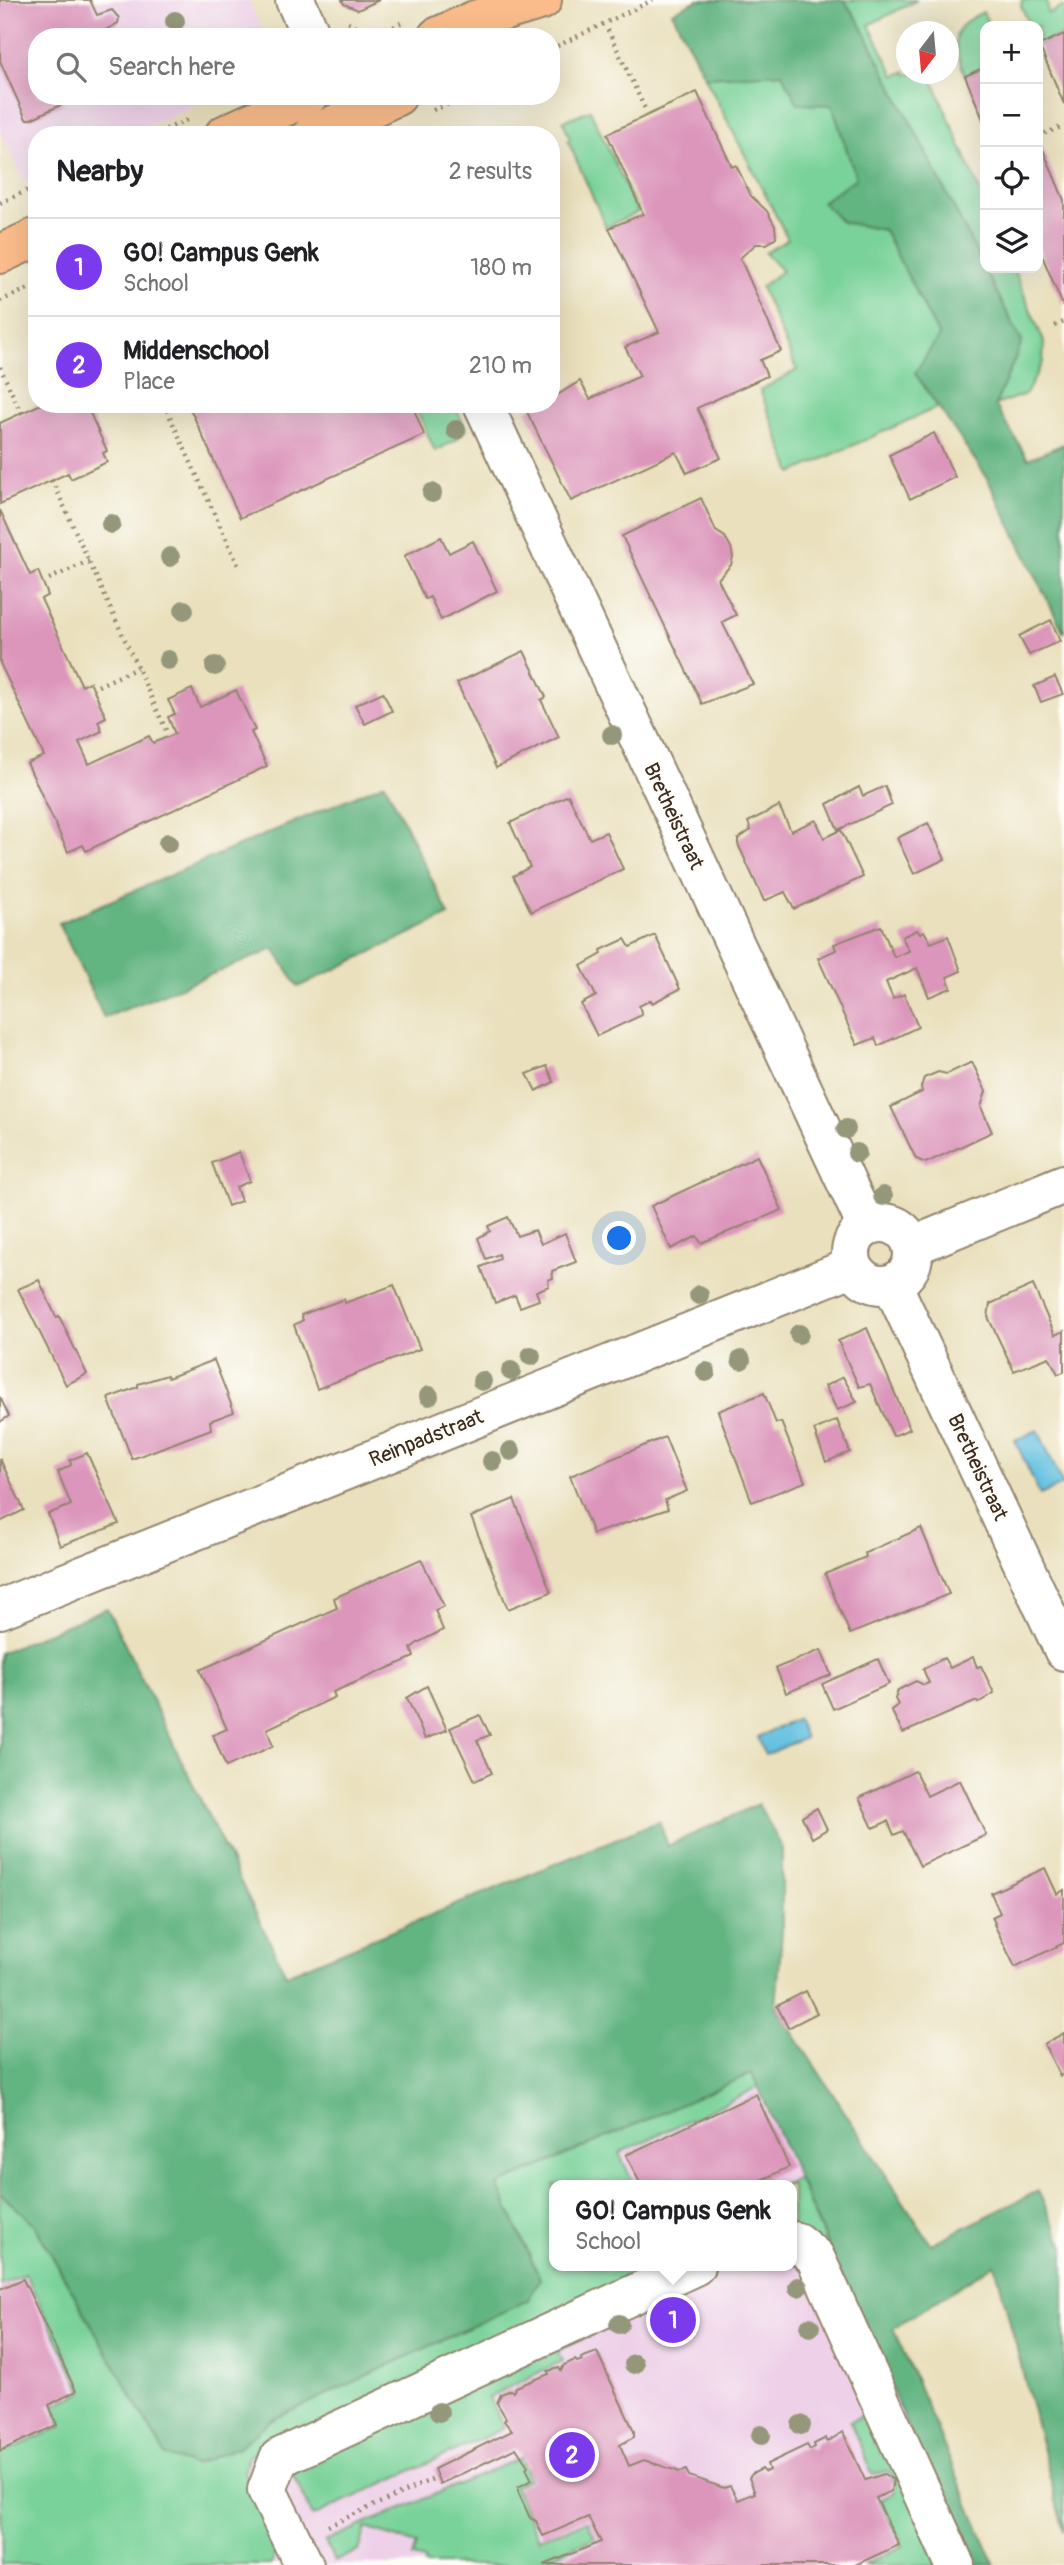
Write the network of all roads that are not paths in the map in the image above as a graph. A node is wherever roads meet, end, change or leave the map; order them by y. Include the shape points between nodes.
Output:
1 (295, 0) edge
2 (542, 0) edge
3 (553, 0) edge
4 (308, 28) edge
5 (457, 28) edge
6 (520, 28) edge
7 (289, 105) edge
8 (375, 105) edge
9 (349, 116) edge
10 (243, 126) edge
11 (330, 126) edge
12 (484, 428) edge
13 (1064, 1184) edge
14 (867, 1227) junction
15 (912, 1246) junction
16 (852, 1267) junction
17 (892, 1283) junction
18 (0, 1609) edge
19 (1064, 1651) edge
20 (797, 2242) edge
21 (684, 2271) edge
22 (298, 2553) edge
23 (955, 2565) edge

1 - 4 street
2 - 5 main road
3 - 6 main road
7 - 10 main road
8 - 9 main road
9 - 11 main road
12 - 14 street, Bretheistraat
13 - 15 street
14 - 15 street via 894,1225
14 - 16 street via 851,1243
15 - 17 street via 911,1267
16 - 17 street via 873,1285
16 - 18 street, Reinpadstraat
17 - 19 street, Bretheistraat
20 - 23 street via 815,2257
21 - 22 street via 279,2458 267,2490

